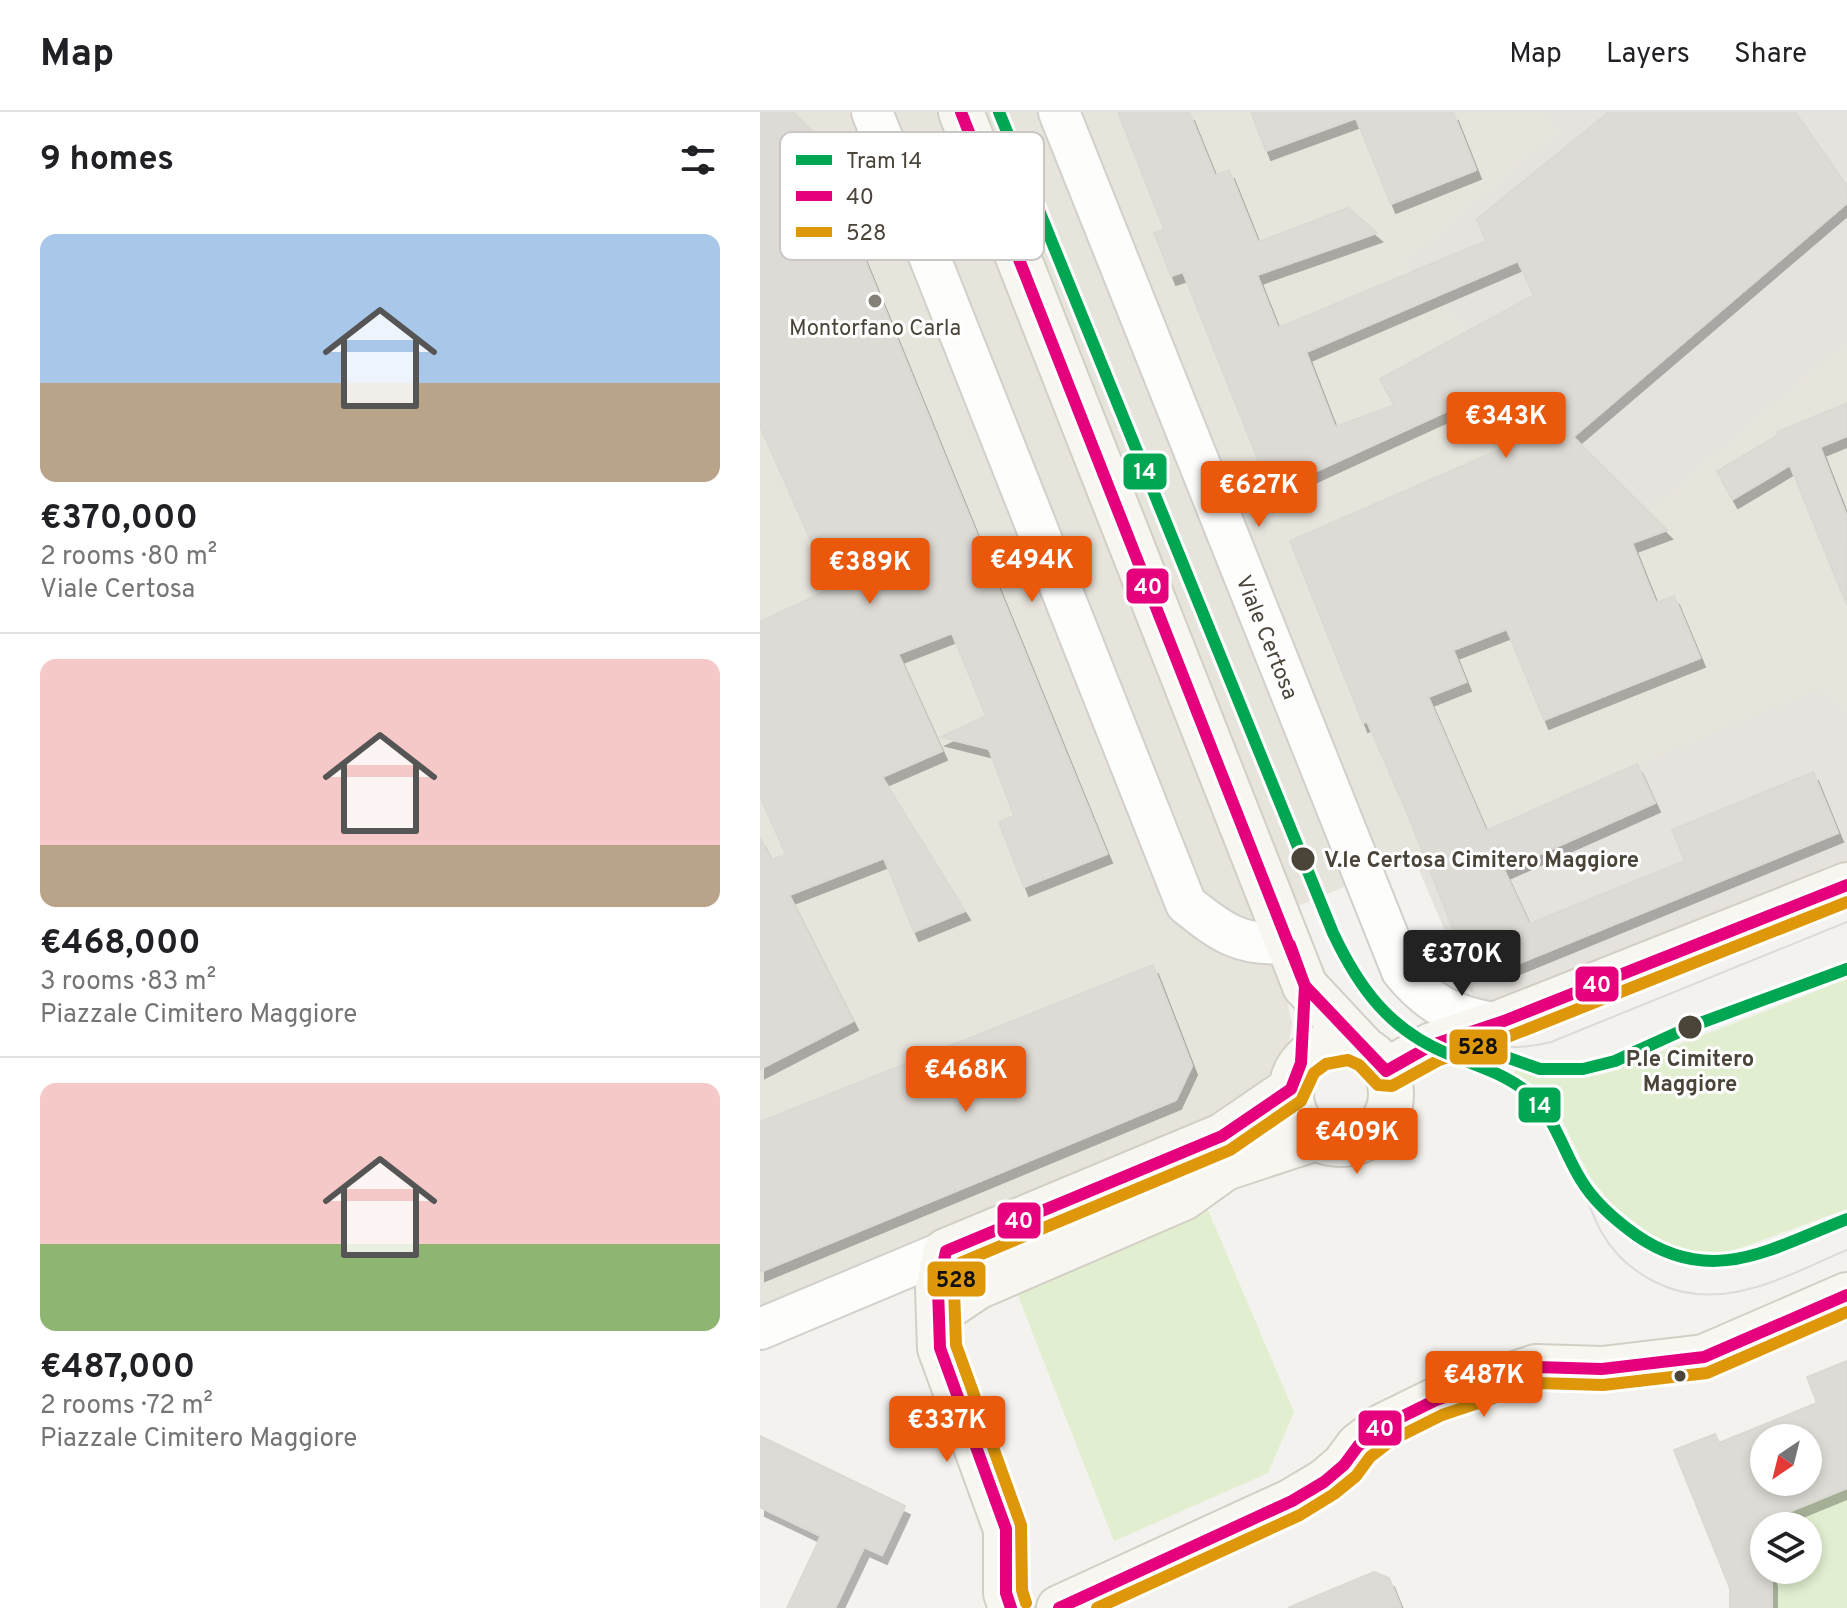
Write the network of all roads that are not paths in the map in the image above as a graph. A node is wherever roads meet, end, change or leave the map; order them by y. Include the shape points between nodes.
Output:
1 (961, 112) edge
2 (1059, 112) edge
3 (969, 132) edge
4 (928, 260) edge
5 (1019, 260) edge
6 (1847, 885) edge
7 (1289, 943) junction
8 (1305, 986) junction
9 (1494, 1023) junction
10 (1375, 1060) junction
11 (1296, 1076) junction
12 (1316, 1138) junction
13 (946, 1251) junction
14 (1847, 1295) edge
15 (940, 1312) junction
16 (760, 1329) edge
17 (1011, 1608) edge
18 (1059, 1608) edge

1 - 3 main road
2 - 9 street, Viale Certosa via 1402,971 1436,1004
4 - 7 street via 1186,904 1216,929 1260,946
5 - 7 main road
6 - 9 main road
7 - 8 main road
8 - 10 main road
8 - 11 main road
9 - 10 main road
10 - 11 main road via 1341,1043 1329,1045
10 - 12 main road via 1392,1090 1389,1109 1372,1133 1345,1144
11 - 12 main road via 1291,1100 1299,1122
11 - 13 main road via 1222,1136
12 - 15 main road via 1225,1168 1183,1198 977,1287
13 - 15 main road via 938,1289
13 - 16 street
14 - 18 main road via 1704,1357 1602,1369 1536,1367 1436,1400 1383,1426 1324,1482 1292,1501
15 - 17 main road via 940,1348 1006,1529 1006,1593

